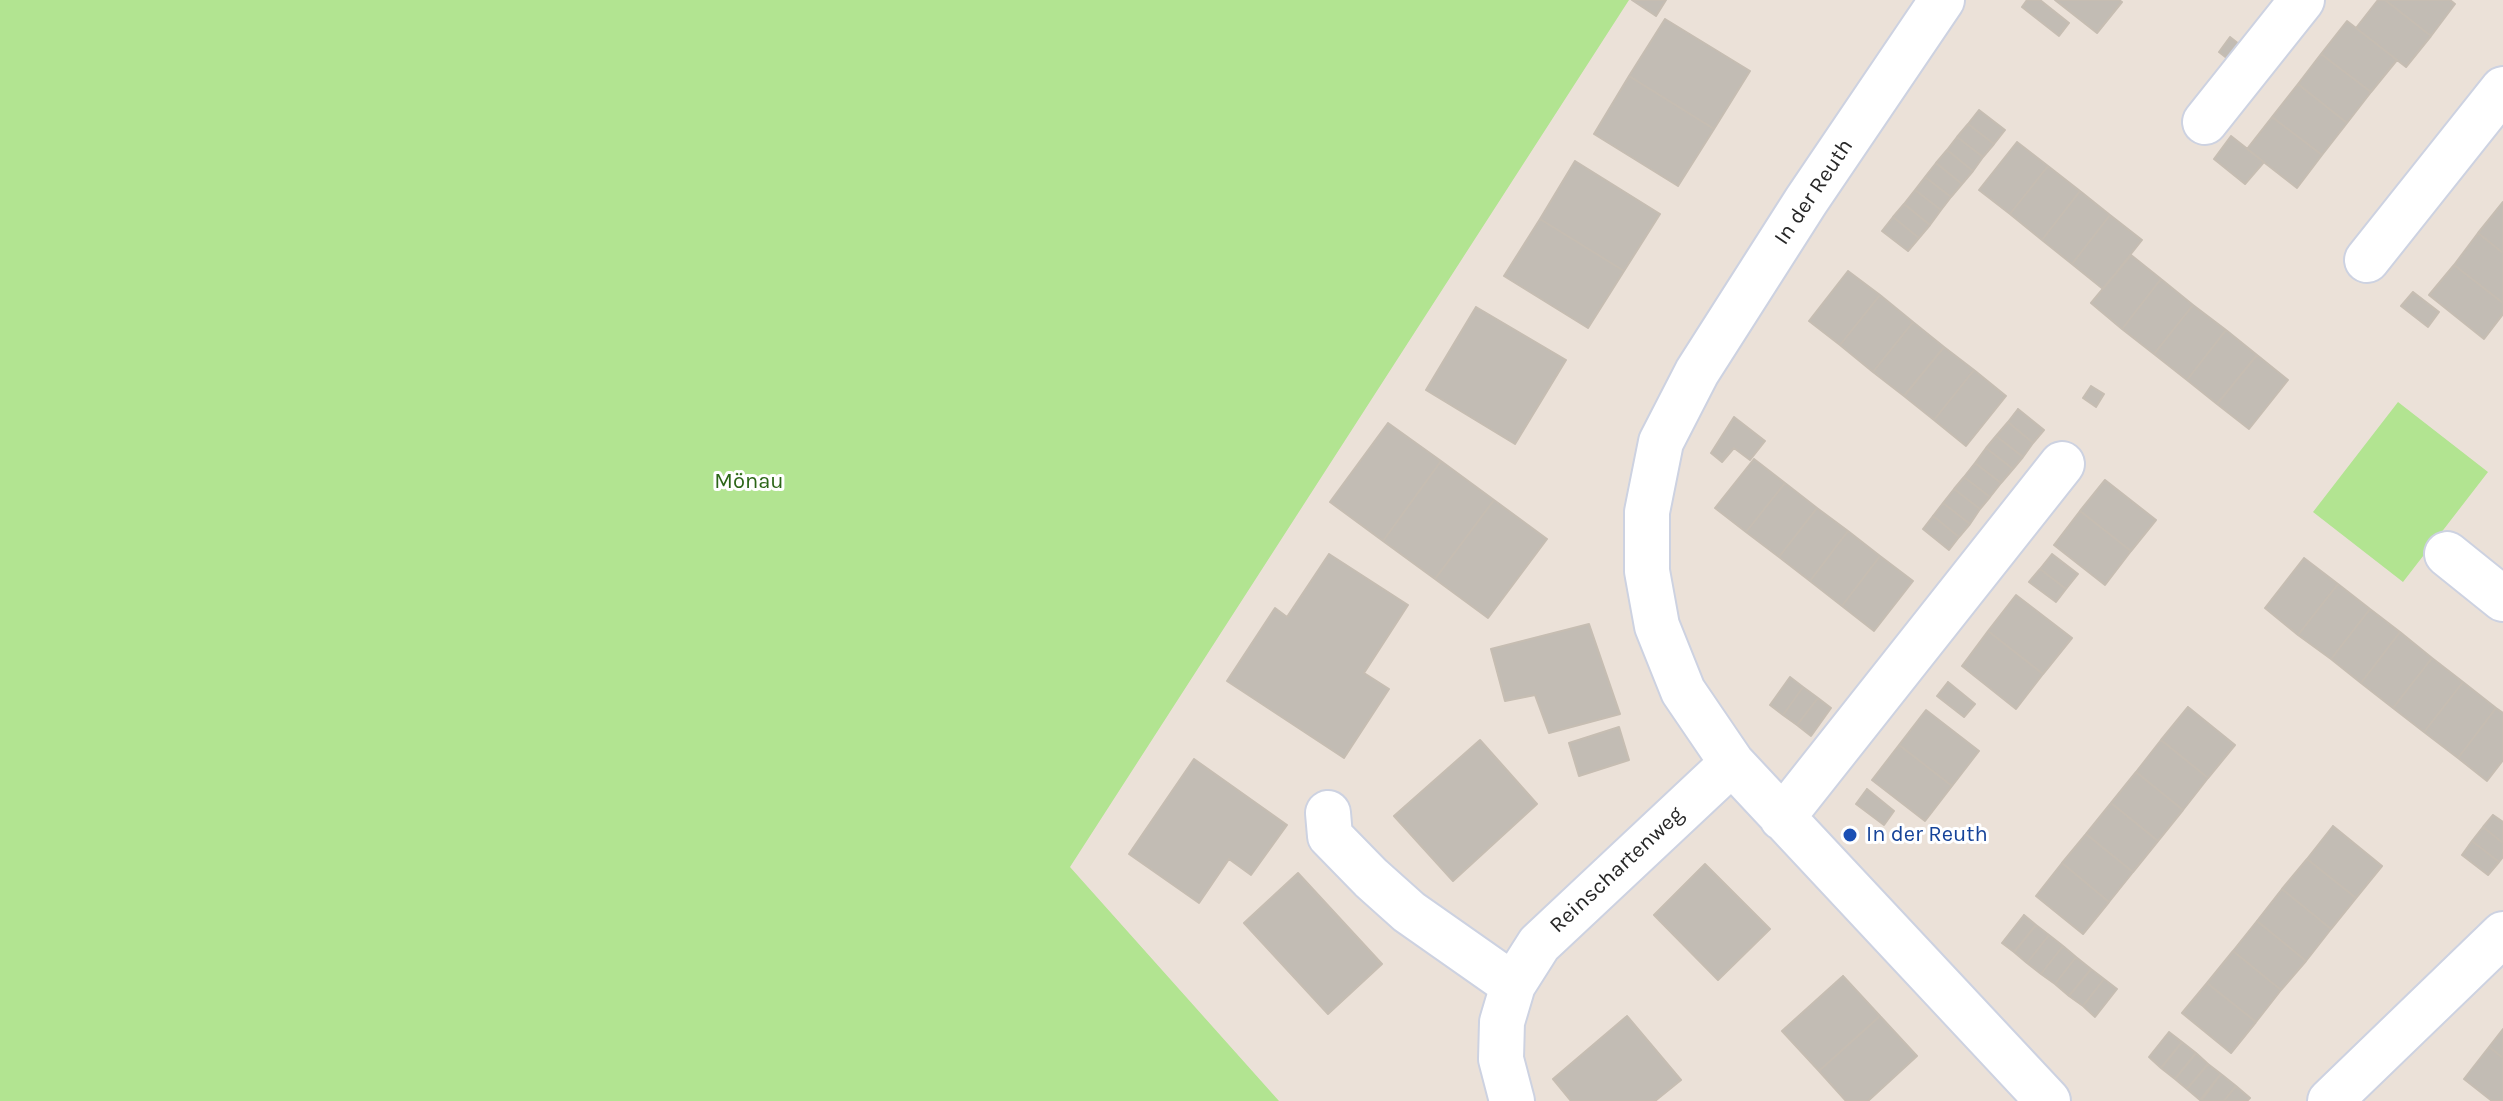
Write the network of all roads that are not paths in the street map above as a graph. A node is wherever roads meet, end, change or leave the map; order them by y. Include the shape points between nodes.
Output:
1 (1942, 0) edge
2 (2302, 0) edge
3 (2503, 89) edge
4 (2205, 122) dead end
5 (2367, 260) dead end
6 (2062, 464) dead end
7 (2447, 554) dead end
8 (2503, 599) edge
9 (1732, 763) junction
10 (1328, 813) dead end
11 (1782, 818) junction
12 (2503, 934) edge
13 (1513, 985) junction
14 (2332, 1100) edge
15 (1512, 1101) edge
16 (2048, 1101) edge

1 - 9 street, In der Reuth via 1697,372 1661,442 1647,512 1647,571 1657,626 1683,691
2 - 4 street
3 - 5 street
6 - 11 street
7 - 8 street
9 - 11 street, In der Reuth
9 - 13 street, Reinschartenweg via 1539,944
10 - 13 street via 1330,836 1371,878 1409,912
11 - 16 street, In der Reuth
12 - 14 street
13 - 15 street, Reinschartenweg via 1502,1022 1501,1059

